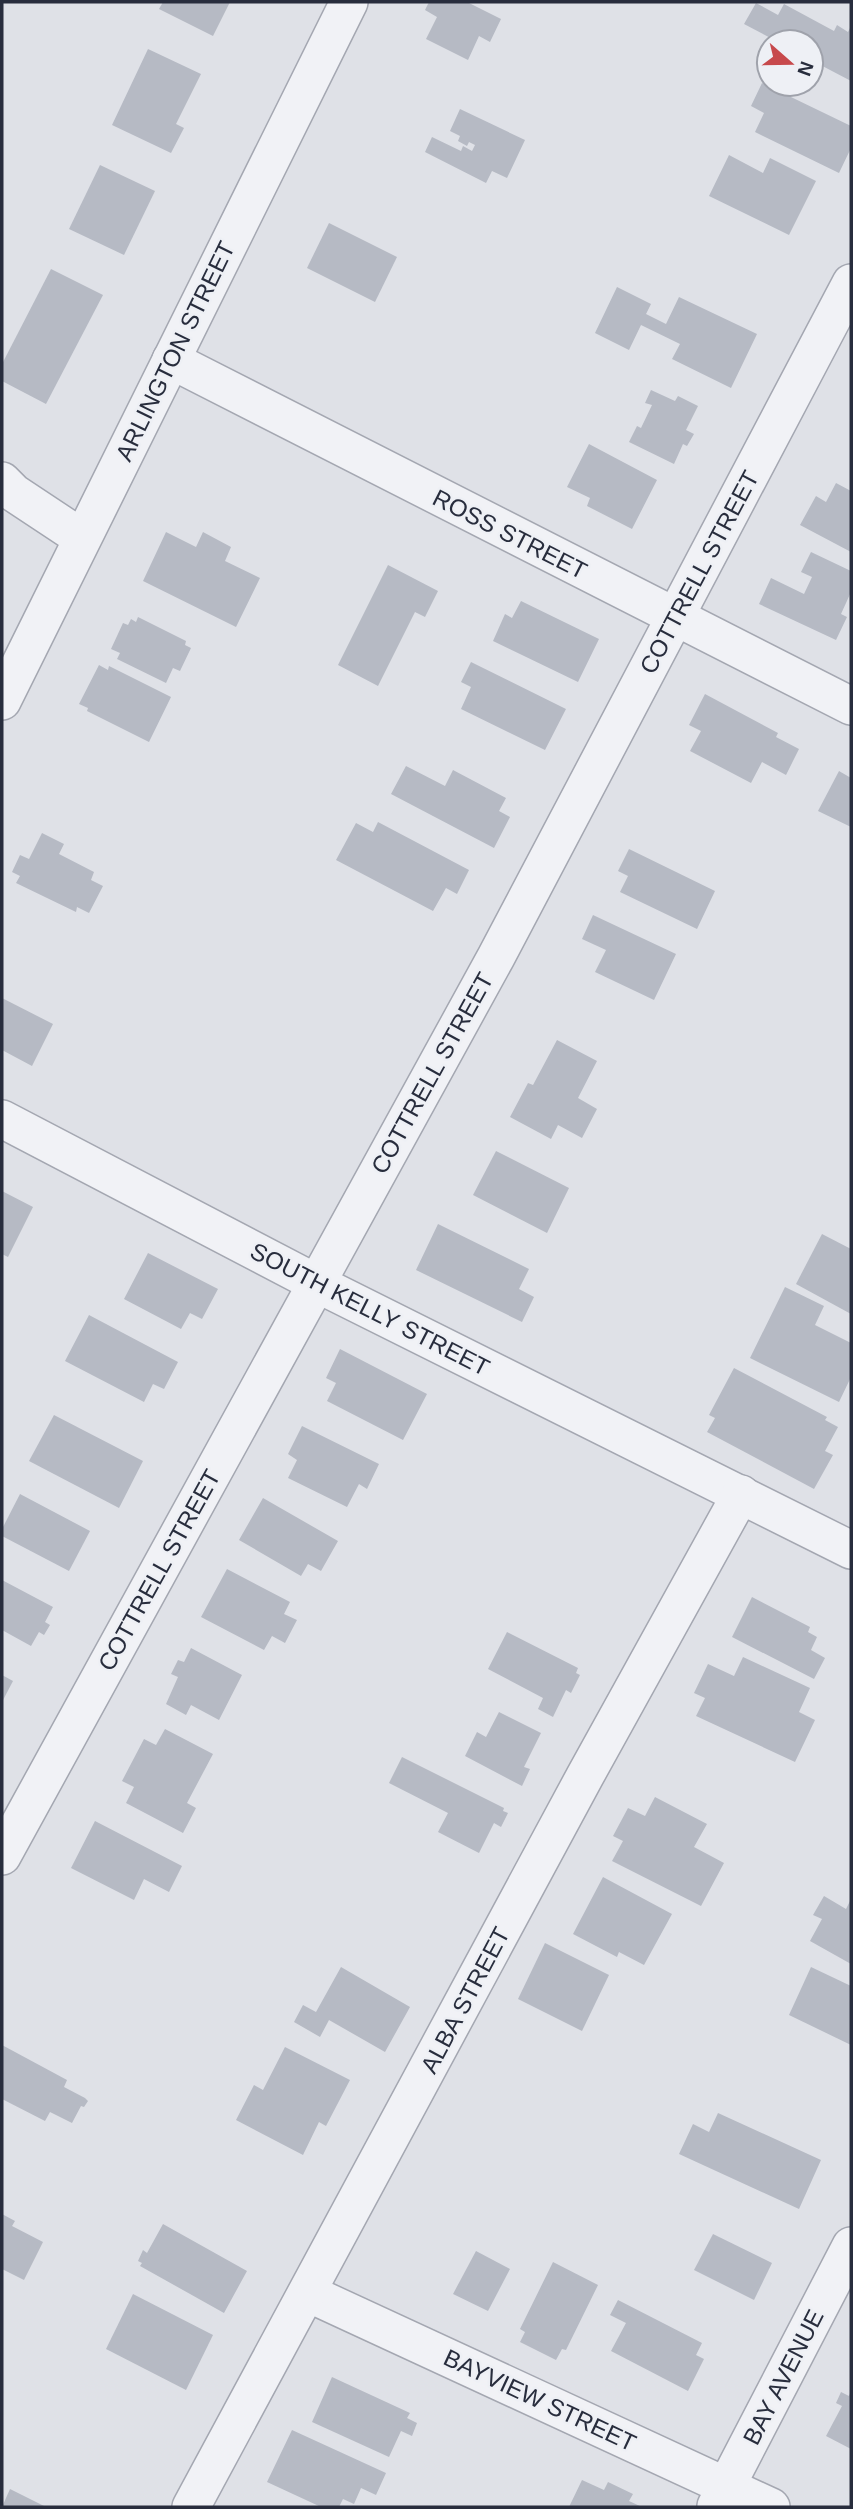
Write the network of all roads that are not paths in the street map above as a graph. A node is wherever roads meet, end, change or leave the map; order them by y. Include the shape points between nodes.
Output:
1 (349, 2) edge
2 (851, 283) edge
3 (170, 360) junction
4 (2, 481) edge
5 (82, 538) junction
6 (675, 618) junction
7 (2, 701) edge
8 (851, 706) edge
9 (2, 1119) edge
10 (316, 1283) junction
11 (741, 1494) junction
12 (851, 1549) edge
13 (2, 1856) edge
14 (851, 2246) edge
15 (308, 2293) junction
16 (721, 2497) edge
17 (191, 2507) edge
18 (771, 2507) edge

1 - 3 street, ARLINGTON STREET
2 - 6 street, COTTRELL STREET
3 - 5 street, ARLINGTON STREET
3 - 6 street, ROSS STREET
4 - 5 street
5 - 7 street, ARLINGTON STREET
6 - 8 street, ROSS STREET
6 - 10 street, COTTRELL STREET via 496,957
9 - 10 street, SOUTH KELLY STREET
10 - 11 street, SOUTH KELLY STREET
10 - 13 street, COTTRELL STREET
11 - 12 street, SOUTH KELLY STREET
11 - 15 street, ALBA STREET
14 - 16 street, BAY AVENUE
15 - 16 street, BAYVIEW STREET
15 - 17 street, ALBA STREET
16 - 18 street, BAYVIEW STREET

